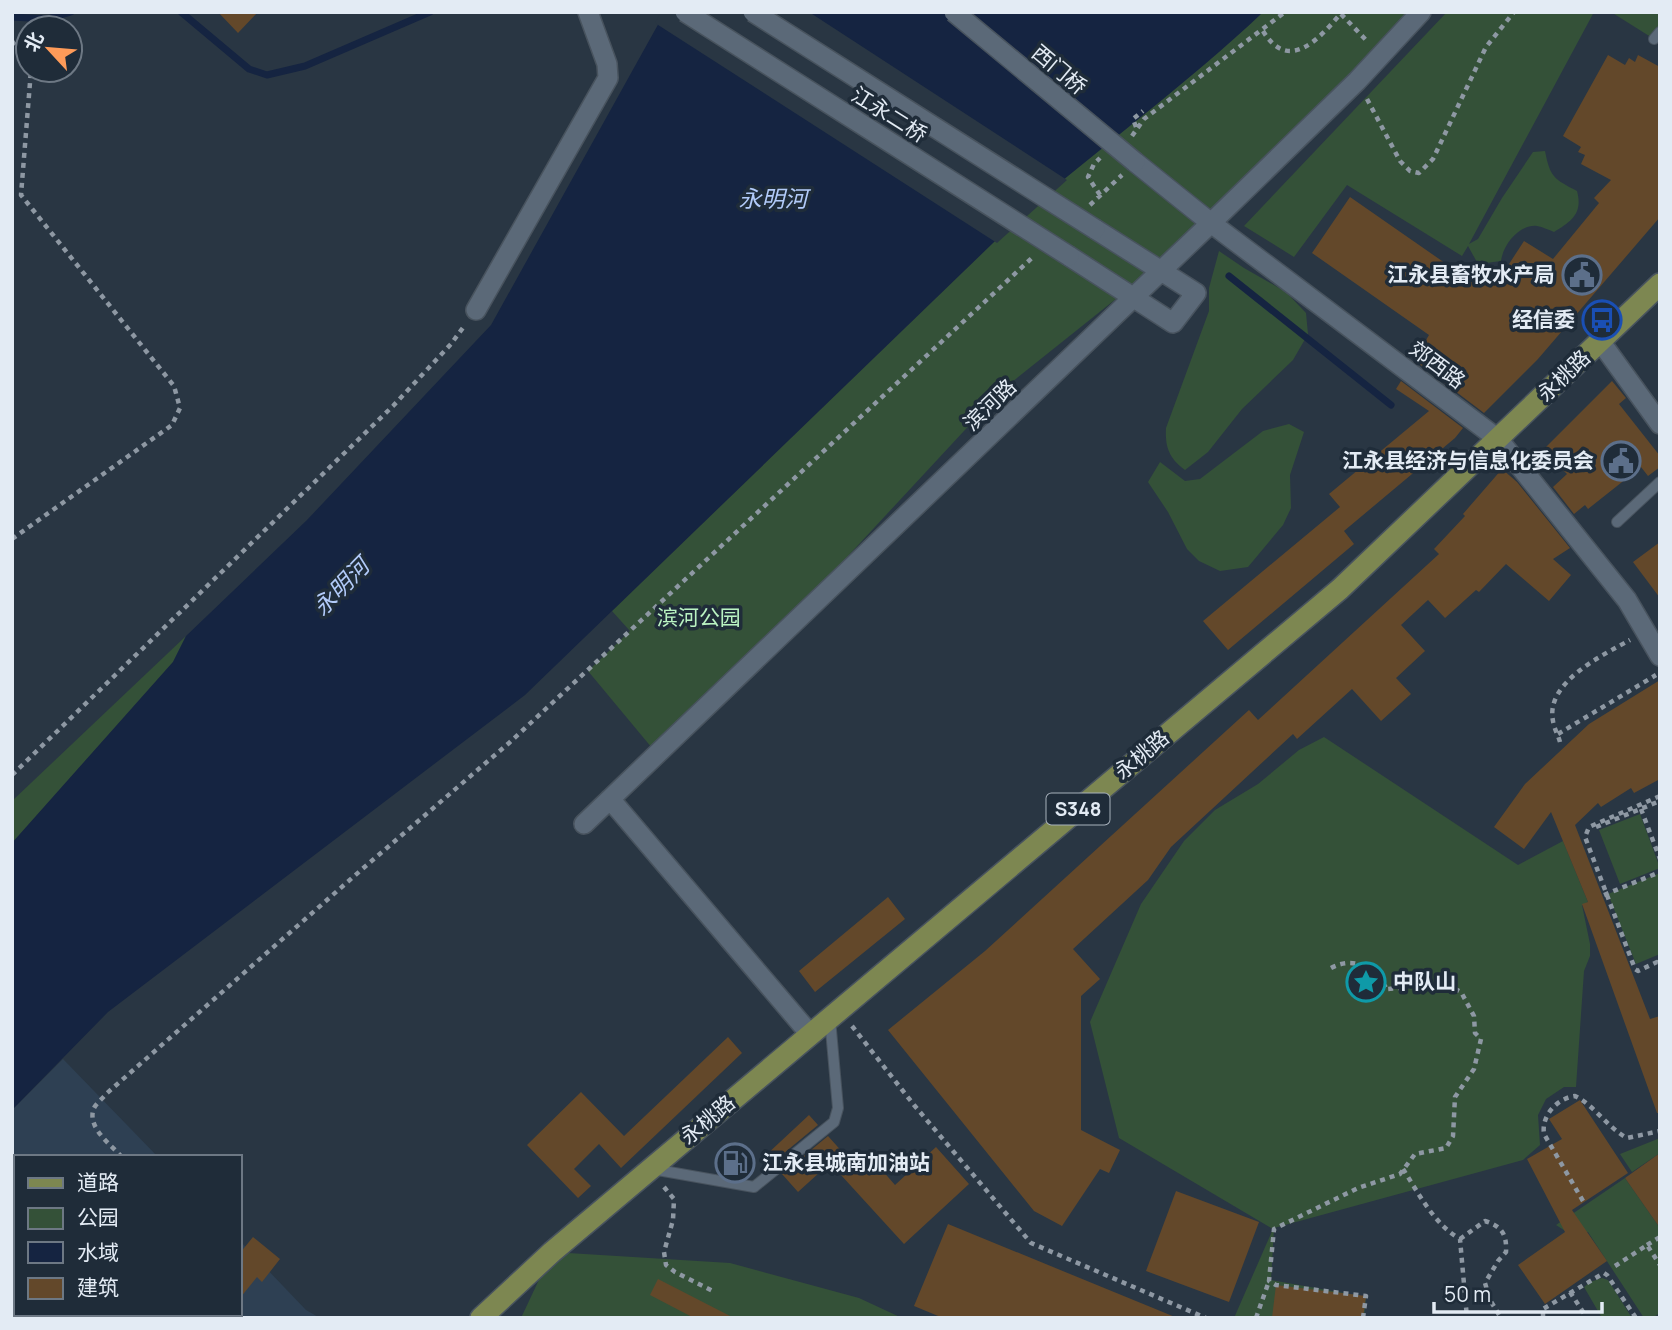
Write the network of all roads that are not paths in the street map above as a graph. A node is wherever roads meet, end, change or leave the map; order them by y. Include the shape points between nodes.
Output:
1 (588, 12) edge
2 (685, 12) edge
3 (753, 12) edge
4 (954, 12) edge
5 (1421, 12) edge
6 (1134, 153) joint
7 (1211, 223) junction
8 (1162, 271) junction
9 (1660, 284) edge
10 (1134, 298) junction
11 (476, 310) road end
12 (1600, 341) junction
13 (1660, 424) edge
14 (1498, 439) junction
15 (1660, 482) edge
16 (1617, 522) dead end
17 (1660, 656) edge
18 (610, 799) junction
19 (584, 824) dead end
20 (834, 1014) junction
21 (810, 1034) junction
22 (650, 1169) junction
23 (481, 1318) edge

1 - 11 street via 608,78
2 - 10 street, 江永二桥, bridge
3 - 8 street, 江永二桥, bridge
4 - 6 street, 西门桥, bridge
5 - 7 street, 滨河路
6 - 7 street, 郊西路
7 - 8 street, 滨河路
7 - 14 street, 郊西路
8 - 10 street, 滨河路
8 - 10 street, 江永二桥 via 1196,293 1172,323
9 - 12 main road, 永桃路 / S348
10 - 18 street, 滨河路
12 - 13 street
12 - 14 main road, 永桃路 / S348
14 - 17 street, 郊西路 via 1627,600
14 - 20 main road, 永桃路 / S348 via 1340,589
15 - 16 lane
18 - 19 street, 滨河路
18 - 21 street
20 - 21 main road, 永桃路 / S348
20 - 22 lane via 834,1122 754,1186
21 - 22 main road, 永桃路 / S348
22 - 23 main road, 永桃路 / S348

